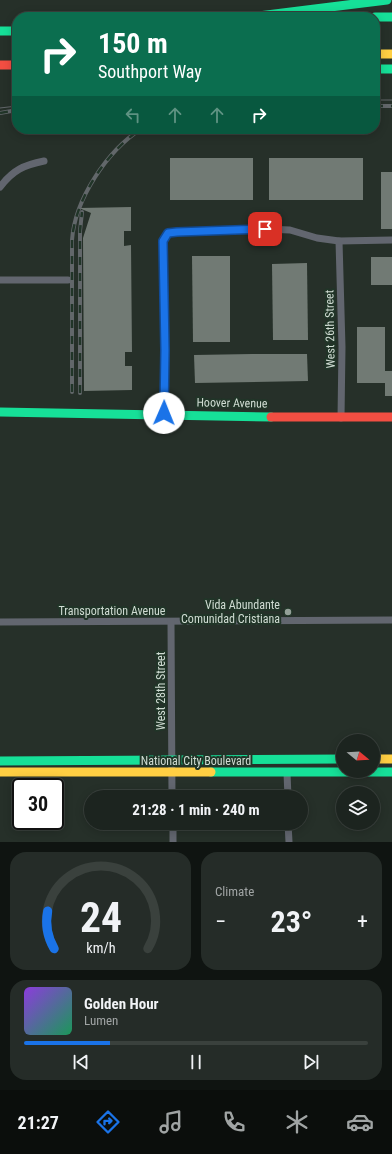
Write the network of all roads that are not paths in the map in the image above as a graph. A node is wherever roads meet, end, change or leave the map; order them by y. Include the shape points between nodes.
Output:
1 (387, 0) edge
2 (290, 12) edge
3 (380, 17) edge
4 (392, 17) edge
5 (0, 31) edge
6 (12, 31) edge
7 (380, 54) edge
8 (392, 54) edge
9 (0, 65) edge
10 (12, 65) edge
11 (380, 69) edge
12 (392, 69) edge
13 (44, 161) dead end
14 (0, 187) edge
15 (392, 240) edge
16 (339, 241) junction
17 (0, 280) edge
18 (68, 280) dead end
19 (0, 412) edge
20 (164, 413) junction
21 (392, 417) edge
22 (341, 418) junction
23 (392, 620) edge
24 (0, 622) edge
25 (171, 622) junction
26 (336, 759) edge
27 (380, 759) edge
28 (392, 759) edge
29 (172, 760) junction
30 (0, 761) edge
31 (0, 772) edge
32 (392, 772) edge
33 (172, 773) junction
34 (287, 773) junction
35 (172, 790) edge
36 (288, 790) edge
37 (173, 830) edge
38 (288, 830) edge
39 (173, 842) edge
40 (289, 842) edge

1 - 2 main road
3 - 4 main road
5 - 6 main road
7 - 8 main road
9 - 10 main road
11 - 12 main road
13 - 14 street via 24,165
15 - 16 street
16 - 20 street via 290,230 168,233 163,241
16 - 22 street, West 26th Street
17 - 18 street
19 - 20 main road, Hoover Avenue
20 - 22 main road, Hoover Avenue
21 - 22 main road, Hoover Avenue
23 - 25 street, Transportation Avenue
24 - 25 street, Transportation Avenue
25 - 29 street, West 28th Street
26 - 29 main road, National City Boulevard
27 - 28 main road
29 - 30 main road, National City Boulevard
29 - 33 street, West 28th Street
31 - 33 main road, National City Boulevard
32 - 34 main road, National City Boulevard
33 - 34 main road, National City Boulevard
33 - 35 street, West 28th Street
34 - 36 street
37 - 39 street
38 - 40 street

